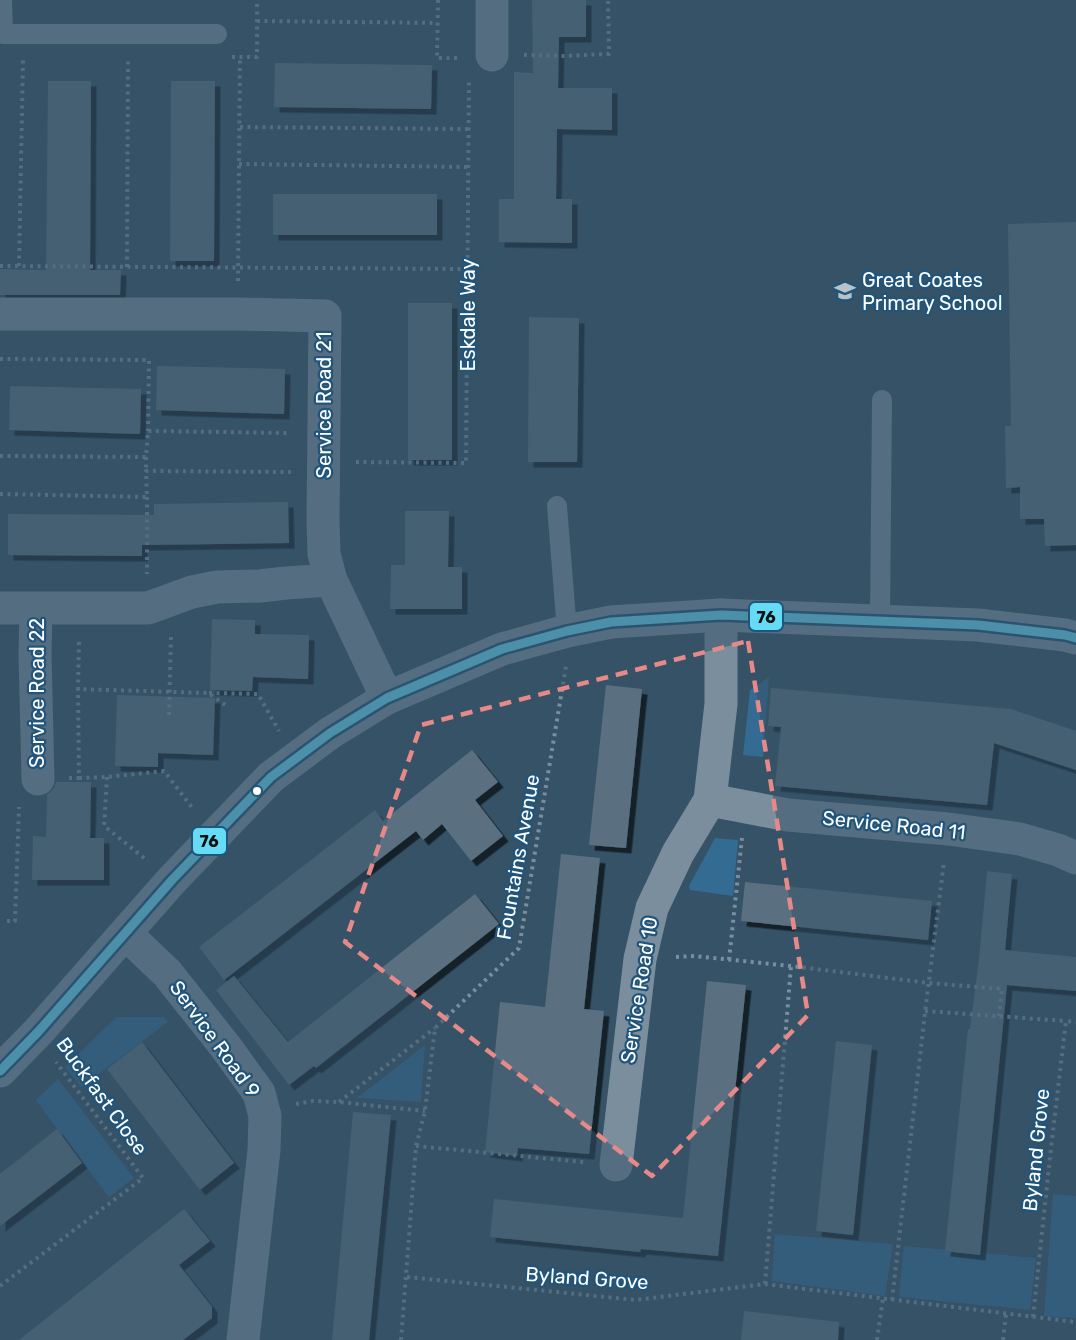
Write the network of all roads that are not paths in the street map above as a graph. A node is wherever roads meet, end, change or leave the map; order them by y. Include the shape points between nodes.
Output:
1 (2, 0) edge
2 (492, 0) edge
3 (217, 34) dead end
4 (481, 62) road end
5 (0, 314) edge
6 (882, 400) dead end
7 (557, 506) dead end
8 (331, 580) junction
9 (0, 608) edge
10 (36, 608) junction
11 (722, 615) junction
12 (880, 620) junction
13 (567, 631) junction
14 (1076, 638) edge
15 (387, 698) junction
16 (28, 791) road end
17 (710, 800) junction
18 (1076, 858) edge
19 (126, 934) junction
20 (0, 1071) edge
21 (616, 1165) dead end
22 (243, 1340) edge

1 - 3 lane via 3,34
2 - 4 street
5 - 8 street, Service Road 21 via 325,316 323,521 324,554
6 - 12 lane
7 - 13 lane
8 - 10 street, Service Road 22 via 217,587 160,603
8 - 15 street, Service Road 21
9 - 10 street, Service Road 22
10 - 16 street, Service Road 22
11 - 12 street
11 - 13 street via 611,622
11 - 17 street, Service Road 10 via 721,704
12 - 14 street via 978,625
13 - 15 street via 502,649
15 - 19 street via 271,777
17 - 18 street, Service Road 11 via 788,815 1020,839
17 - 21 street, Service Road 10 via 678,853 652,908 640,959
19 - 20 street
19 - 22 street, Service Road 9 via 167,973 259,1093 265,1116 264,1150

